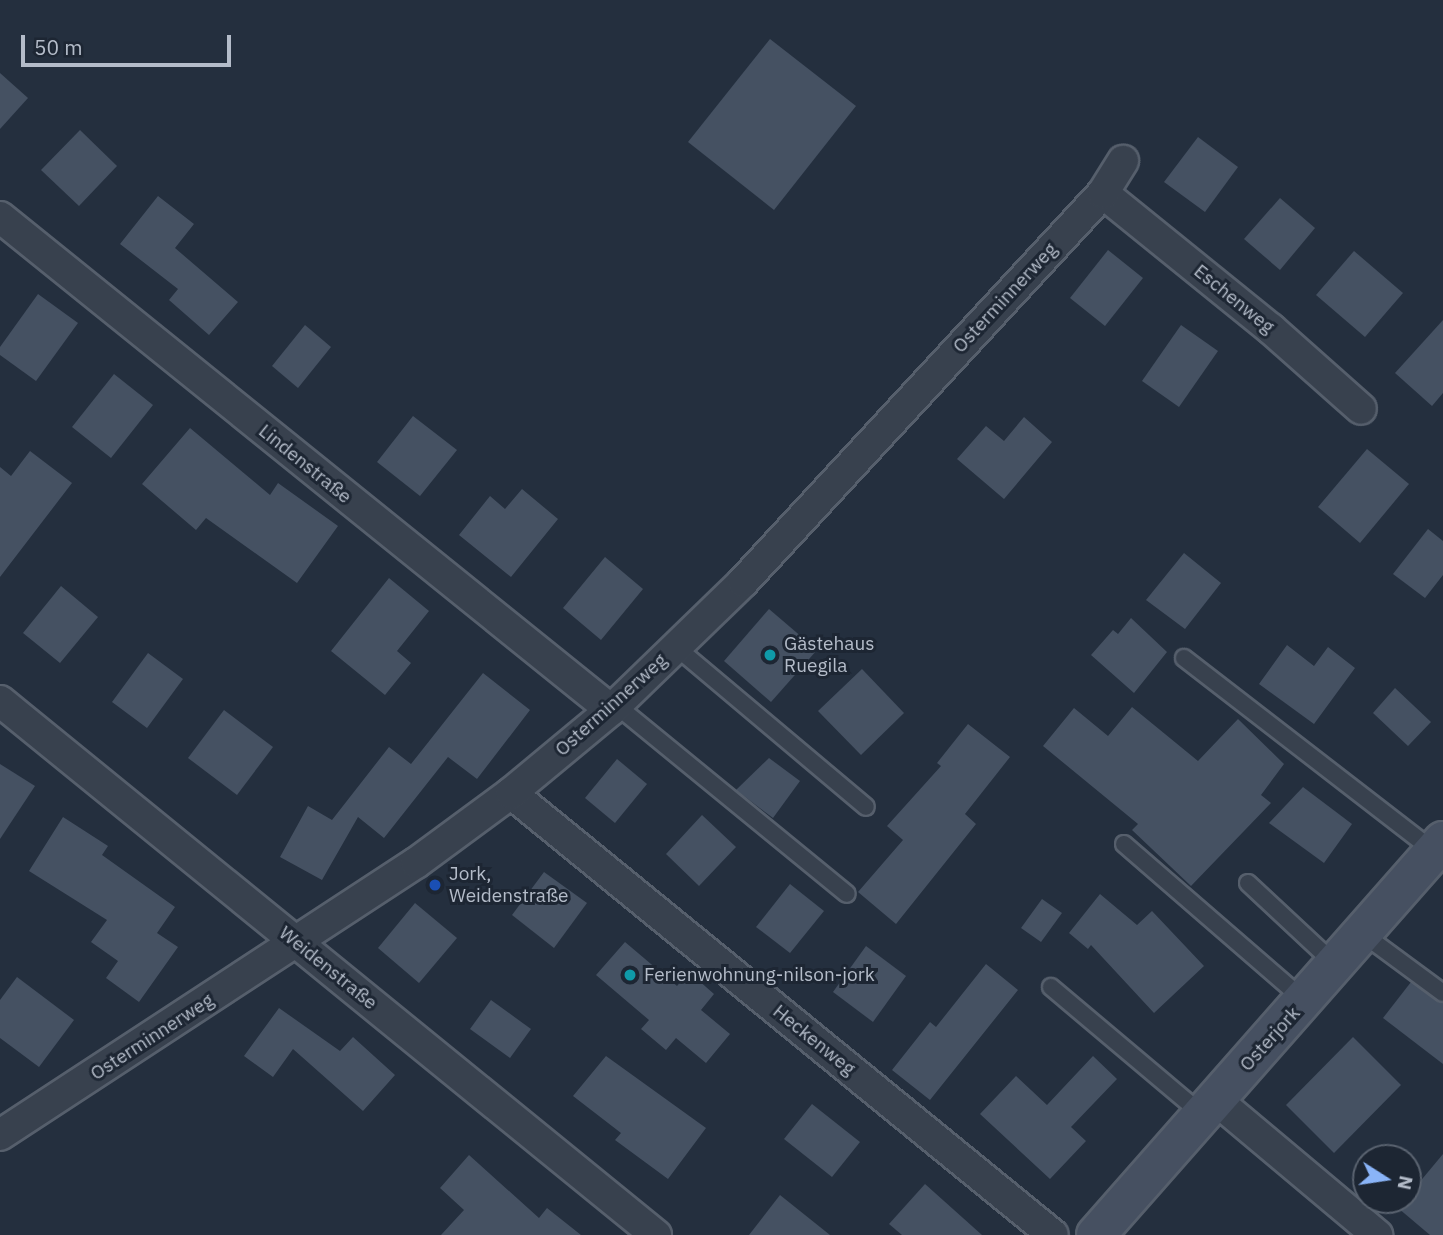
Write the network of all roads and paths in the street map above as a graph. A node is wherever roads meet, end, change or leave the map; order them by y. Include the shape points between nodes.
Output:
1 (1123, 161) dead end
2 (1103, 193) junction
3 (0, 218) edge
4 (1361, 410) dead end
5 (676, 648) junction
6 (1184, 657) dead end
7 (0, 701) edge
8 (613, 707) junction
9 (511, 793) junction
10 (866, 807) dead end
11 (1124, 844) dead end
12 (1438, 846) edge
13 (1248, 883) dead end
14 (847, 894) dead end
15 (1363, 934) junction
16 (298, 943) junction
17 (1336, 965) junction
18 (1051, 987) dead end
19 (1443, 993) edge
20 (1305, 1001) junction
21 (1208, 1107) junction
22 (2, 1131) edge
23 (656, 1235) edge
24 (1053, 1235) edge
25 (1096, 1235) edge
26 (1377, 1235) edge

1 - 2 street, Osterminnerweg
2 - 4 street, Eschenweg via 1271,329
2 - 5 street, Osterminnerweg via 743,582
3 - 8 street, Lindenstraße
5 - 8 street, Osterminnerweg
5 - 10 lane
6 - 12 lane
7 - 16 street, Weidenstraße
8 - 9 street, Osterminnerweg
8 - 14 lane
9 - 16 street, Osterminnerweg
9 - 24 street, Heckenweg
11 - 20 lane
12 - 15 main road, Osterjork
13 - 17 lane
15 - 17 main road, Osterjork
15 - 19 lane
16 - 22 street, Osterminnerweg
16 - 23 street, Weidenstraße
17 - 20 main road, Osterjork
18 - 21 lane
20 - 21 main road, Osterjork
21 - 25 main road, Osterjork
21 - 26 street

